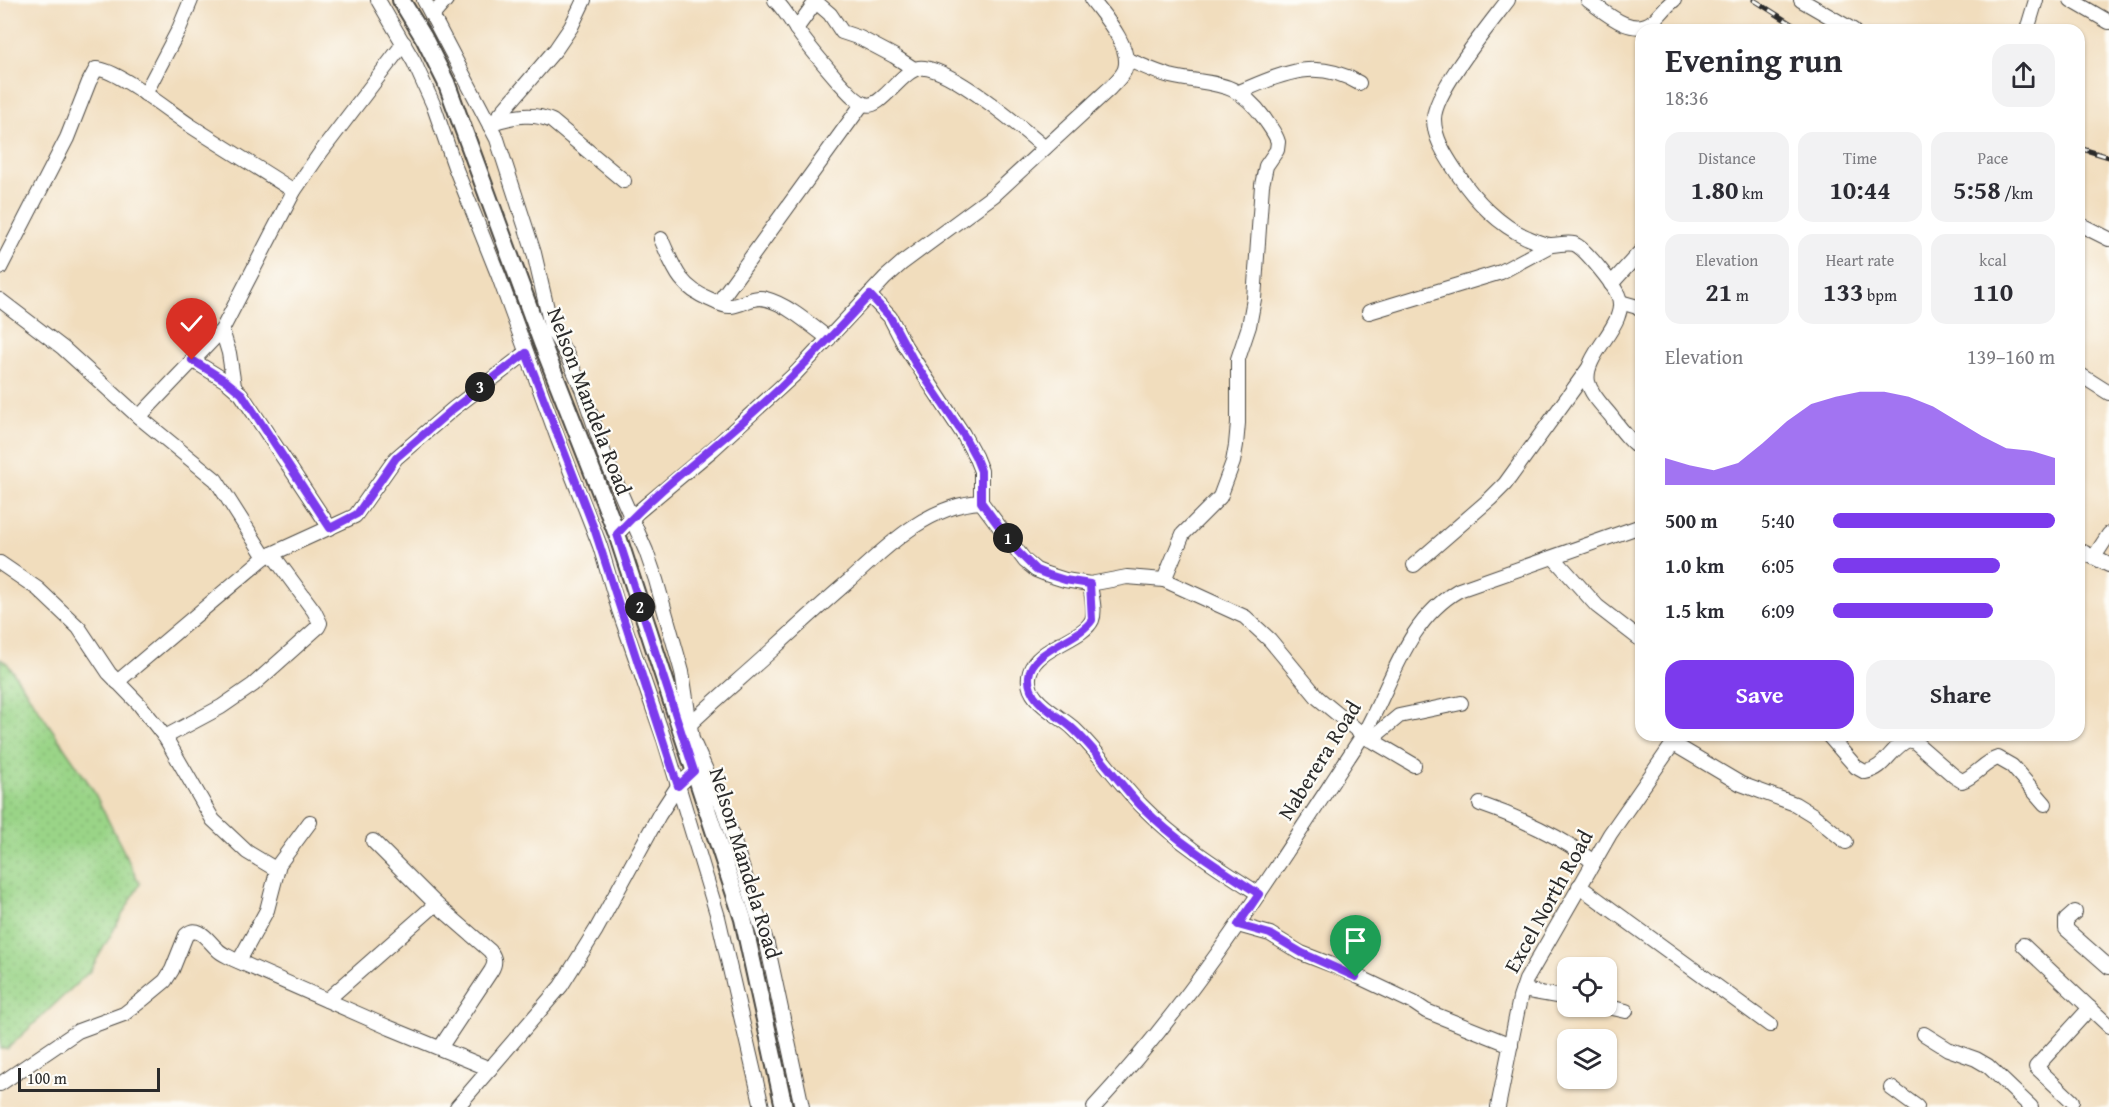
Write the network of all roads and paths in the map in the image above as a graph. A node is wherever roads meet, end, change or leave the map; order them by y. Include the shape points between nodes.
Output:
1 (191, 0) edge
2 (378, 0) edge
3 (401, 0) edge
4 (424, 0) edge
5 (446, 0) edge
6 (584, 0) edge
7 (775, 0) edge
8 (1092, 0) edge
9 (1508, 0) edge
10 (1588, 0) edge
11 (1674, 0) edge
12 (1801, 0) edge
13 (2036, 0) edge
14 (2071, 0) edge
15 (817, 1) edge
16 (432, 15) junction
17 (2109, 22) edge
18 (1645, 24) edge
19 (1843, 24) edge
20 (2029, 24) edge
21 (1635, 27) edge
22 (796, 29) junction
23 (404, 43) junction
24 (1126, 60) junction
25 (914, 69) junction
26 (1359, 83) dead end
27 (1239, 92) junction
28 (145, 94) junction
29 (862, 103) junction
30 (493, 124) junction
31 (1045, 148) junction
32 (624, 181) dead end
33 (294, 191) junction
34 (2085, 227) edge
35 (661, 239) dead end
36 (2109, 239) edge
37 (1551, 245) junction
38 (1635, 258) edge
39 (0, 268) edge
40 (1611, 284) junction
41 (870, 295) junction
42 (0, 300) edge
43 (1620, 302) junction
44 (718, 303) junction
45 (1635, 306) edge
46 (1369, 312) dead end
47 (222, 330) junction
48 (829, 339) junction
49 (526, 353) junction
50 (192, 360) junction
51 (1589, 367) junction
52 (2085, 378) edge
53 (234, 386) junction
54 (2109, 393) edge
55 (139, 417) junction
56 (1635, 444) edge
57 (981, 502) junction
58 (632, 518) junction
59 (330, 528) junction
60 (1635, 528) edge
61 (617, 534) junction
62 (2109, 534) edge
63 (2085, 553) edge
64 (269, 556) junction
65 (2094, 557) junction
66 (1554, 558) junction
67 (0, 563) edge
68 (1414, 565) dead end
69 (2109, 565) edge
70 (1164, 580) junction
71 (1090, 584) junction
72 (1635, 635) edge
73 (117, 682) junction
74 (1461, 703) dead end
75 (689, 725) junction
76 (165, 737) junction
77 (1367, 737) junction
78 (1675, 741) edge
79 (1679, 741) edge
80 (1833, 741) edge
81 (1905, 741) edge
82 (1912, 741) edge
83 (1414, 765) dead end
84 (694, 771) junction
85 (678, 786) junction
86 (1480, 804) dead end
87 (2045, 804) dead end
88 (310, 822) dead end
89 (373, 841) dead end
90 (1846, 842) dead end
91 (1593, 862) junction
92 (277, 870) junction
93 (1579, 886) junction
94 (1259, 894) junction
95 (436, 904) junction
96 (2075, 912) dead end
97 (1238, 925) junction
98 (2024, 945) dead end
99 (239, 961) junction
100 (2109, 968) edge
101 (1522, 990) junction
102 (1557, 996) edge
103 (327, 1000) junction
104 (2090, 1008) junction
105 (1617, 1009) edge
106 (1626, 1011) dead end
107 (1770, 1026) dead end
108 (2109, 1026) edge
109 (1923, 1035) dead end
110 (1511, 1045) junction
111 (440, 1048) junction
112 (490, 1069) junction
113 (0, 1084) edge
114 (1891, 1088) dead end
115 (2072, 1101) dead end
116 (457, 1107) edge
117 (762, 1107) edge
118 (784, 1107) edge
119 (802, 1107) edge
120 (1095, 1107) edge
121 (1498, 1107) edge
122 (1917, 1107) edge
123 (2031, 1107) edge

1 - 28 street
2 - 23 street
3 - 61 main road, Nelson Mandela Road via 446,82
4 - 16 street
5 - 16 street
6 - 30 street via 556,49
7 - 22 street
8 - 24 street via 1119,37
9 - 37 street via 1442,93 1434,112 1436,132 1449,161 1477,200 1516,232
10 - 21 street via 1626,25
11 - 18 street
12 - 19 street
13 - 20 street
14 - 17 street
15 - 22 street
15 - 25 street via 841,31
16 - 30 street
22 - 29 street via 849,93
23 - 33 street
23 - 49 street via 422,76
24 - 27 street via 1167,75
24 - 31 street via 1126,68 1110,88
25 - 29 street via 876,103
25 - 31 street via 929,69 963,87 999,109
26 - 27 street via 1334,71 1304,69
27 - 70 street via 1261,115 1278,146 1266,166 1262,184 1255,289 1238,359 1236,445 1222,493 1183,534
28 - 33 street
28 - 39 street via 102,69 93,72 67,138
29 - 44 street
30 - 32 street via 526,115 552,121
30 - 58 street via 534,253 552,330 582,388 607,462
31 - 41 street via 994,195 902,263
33 - 47 street
34 - 36 street
35 - 44 street via 686,286
37 - 40 street via 1579,246
37 - 46 street via 1501,272
38 - 40 street
40 - 43 street
41 - 48 street
41 - 57 street via 890,317 975,456 981,471
42 - 55 street via 63,348
43 - 45 street
43 - 51 street via 1615,320
44 - 48 street via 733,306 766,298
47 - 50 street
47 - 53 street
48 - 58 street via 758,409
49 - 59 street via 396,458 357,514
49 - 85 street via 597,539
50 - 53 street
50 - 55 street
51 - 56 street via 1587,379 1592,391
51 - 68 street via 1505,484
52 - 54 street
53 - 59 street
55 - 64 street via 220,483
57 - 71 street via 1036,570
57 - 75 street via 949,508 886,547
58 - 61 street
58 - 75 street via 666,610 682,672
59 - 64 street
60 - 66 street, Naberera Road
61 - 84 main road, Nelson Mandela Road
62 - 65 street
63 - 65 street
64 - 73 street
64 - 76 street via 314,611 318,627 253,685
65 - 69 street
66 - 72 street via 1597,606
66 - 77 street, Naberera Road via 1483,581 1444,599 1415,630
67 - 73 street via 69,617
70 - 71 street via 1127,577
70 - 77 street via 1245,617 1270,640 1318,698
71 - 94 street via 1092,620 1035,664 1029,675 1031,689 1041,704 1071,727 1153,818 1195,852
73 - 76 street
74 - 77 street via 1399,716
75 - 119 street via 723,808 764,934
76 - 92 street via 213,820 247,852
77 - 83 street
77 - 94 street, Naberera Road
78 - 91 street, Excel North Road
79 - 90 street via 1742,784 1796,804
80 - 81 street via 1865,772 1877,769
82 - 87 street via 1962,781 1998,758 2012,766
84 - 85 street
84 - 118 main road, Nelson Mandela Road via 743,919
85 - 112 street via 561,986
85 - 117 street via 718,917
86 - 91 street via 1537,829
88 - 92 street
89 - 95 street
91 - 93 street, Excel North Road
92 - 99 street via 267,910
93 - 101 street, Excel North Road via 1536,958
93 - 107 street
94 - 97 street, Naberera Road
95 - 103 street
95 - 111 street via 490,951 495,963
96 - 100 street via 2066,920 2066,929
97 - 110 street via 1270,934 1426,1011
97 - 120 street, Naberera Road via 1186,998
98 - 104 street
99 - 103 street
99 - 113 street via 216,949 201,933 190,932 172,970 154,990 124,1014 78,1031
101 - 102 street
101 - 110 street, Excel North Road
103 - 111 street
104 - 108 street
104 - 115 street via 2036,1067
105 - 106 street
109 - 123 street via 1981,1061
110 - 121 street, Excel North Road
111 - 112 street
112 - 116 street
114 - 122 street

